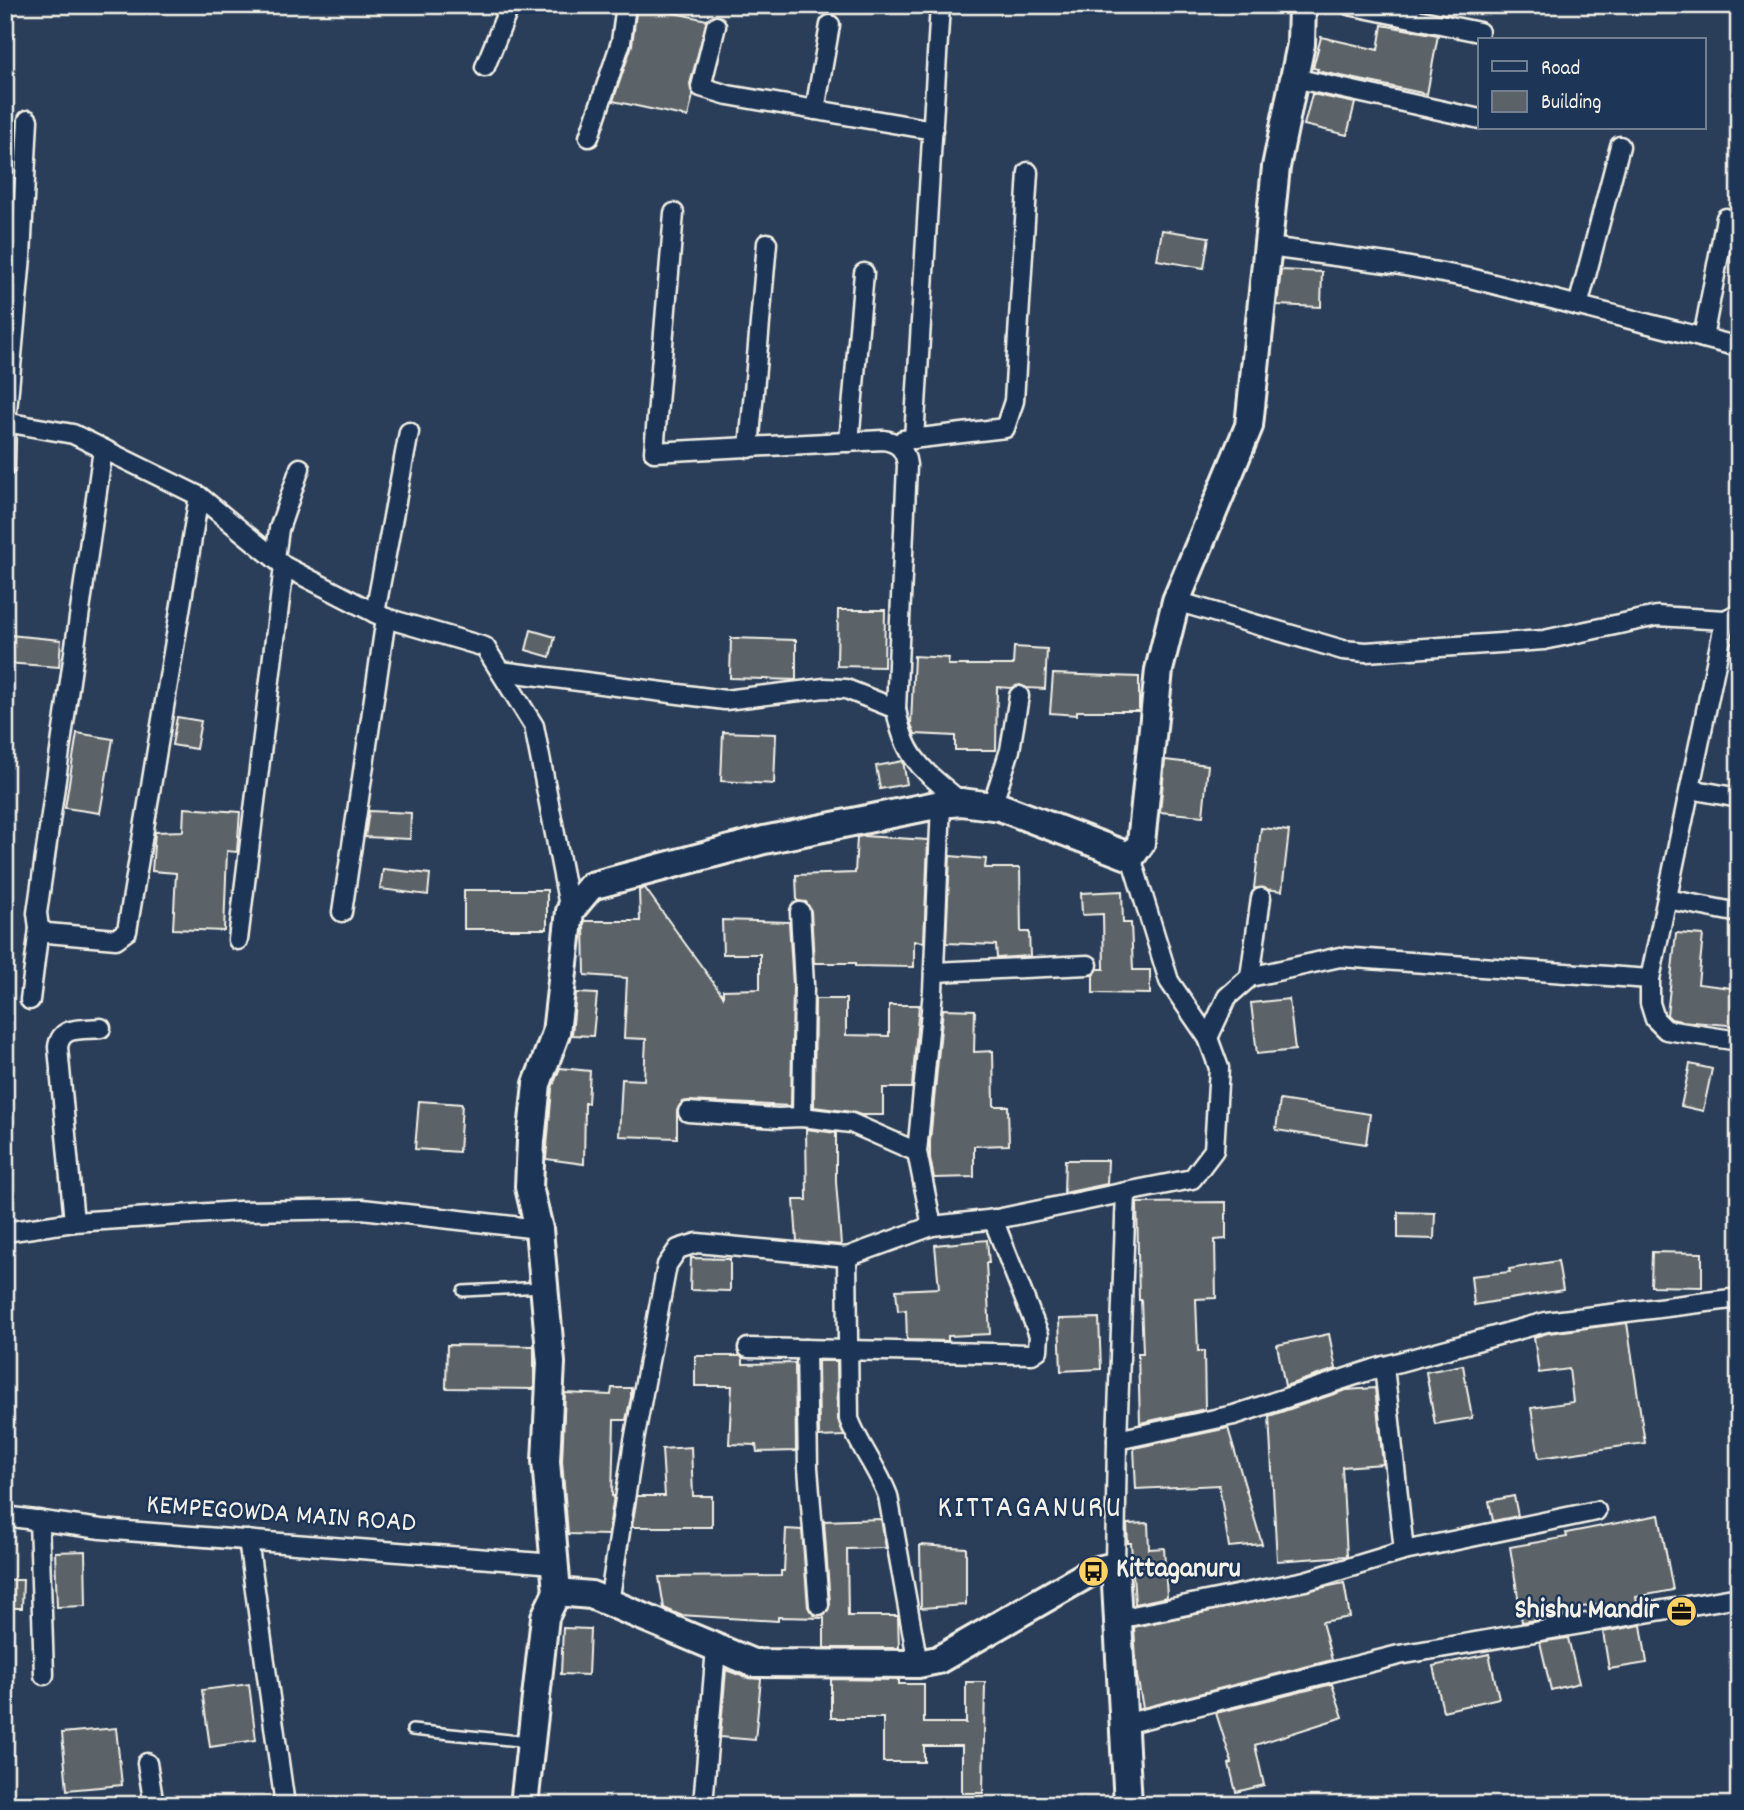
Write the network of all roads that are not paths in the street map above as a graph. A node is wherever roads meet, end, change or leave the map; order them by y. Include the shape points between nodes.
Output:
1 (510, 5) edge
2 (626, 5) edge
3 (940, 5) edge
4 (1302, 5) edge
5 (1349, 5) edge
6 (830, 25) dead end
7 (716, 26) dead end
8 (1479, 32) dead end
9 (485, 66) dead end
10 (1294, 78) junction
11 (815, 110) junction
12 (1478, 119) edge
13 (28, 120) dead end
14 (933, 130) junction
15 (589, 137) dead end
16 (1620, 146) dead end
17 (1028, 172) dead end
18 (674, 212) dead end
19 (1726, 218) dead end
20 (767, 243) dead end
21 (1269, 247) junction
22 (864, 274) dead end
23 (1578, 306) junction
24 (1703, 338) junction
25 (1739, 347) edge
26 (6, 422) edge
27 (409, 432) dead end
28 (914, 439) junction
29 (893, 441) junction
30 (849, 442) junction
31 (749, 448) junction
32 (103, 449) junction
33 (5, 467) edge
34 (300, 468) dead end
35 (198, 496) junction
36 (280, 562) junction
37 (1176, 601) junction
38 (380, 616) junction
39 (1732, 617) edge
40 (500, 671) junction
41 (1019, 696) dead end
42 (896, 709) junction
43 (1690, 789) junction
44 (1739, 798) edge
45 (951, 803) junction
46 (992, 806) junction
47 (1131, 857) junction
48 (1261, 898) dead end
49 (1667, 898) junction
50 (570, 911) junction
51 (342, 912) dead end
52 (800, 912) dead end
53 (1739, 914) edge
54 (39, 928) junction
55 (238, 940) dead end
56 (1088, 965) dead end
57 (934, 972) junction
58 (1251, 977) junction
59 (1650, 979) junction
60 (30, 1000) dead end
61 (101, 1028) dead end
62 (1208, 1038) junction
63 (1739, 1041) edge
64 (688, 1112) dead end
65 (802, 1117) junction
66 (916, 1152) junction
67 (1126, 1192) junction
68 (993, 1219) junction
69 (74, 1222) junction
70 (932, 1226) junction
71 (539, 1228) junction
72 (5, 1232) edge
73 (848, 1257) junction
74 (544, 1287) junction
75 (463, 1291) dead end
76 (1739, 1298) edge
77 (748, 1348) dead end
78 (806, 1349) junction
79 (848, 1352) junction
80 (1384, 1366) junction
81 (1117, 1440) junction
82 (1596, 1511) dead end
83 (5, 1516) edge
84 (39, 1520) junction
85 (248, 1540) junction
86 (1404, 1550) junction
87 (554, 1564) junction
88 (1115, 1566) junction
89 (557, 1592) junction
90 (1739, 1597) edge
91 (609, 1603) junction
92 (819, 1605) dead end
93 (1118, 1619) junction
94 (716, 1648) junction
95 (918, 1664) junction
96 (44, 1675) dead end
97 (1124, 1724) junction
98 (412, 1730) dead end
99 (531, 1742) junction
100 (147, 1763) dead end
101 (154, 1805) edge
102 (285, 1805) edge
103 (524, 1805) edge
104 (703, 1805) edge
105 (1128, 1805) edge

1 - 9 street
2 - 15 street via 621,42
3 - 14 street
4 - 10 street
5 - 8 street
6 - 11 street
7 - 11 street via 701,87
10 - 12 street
10 - 21 street via 1276,167
11 - 14 street
13 - 26 street
14 - 28 street
16 - 23 street
17 - 28 street via 1014,401 1005,428
18 - 31 street via 654,452
19 - 24 street
20 - 31 street
21 - 23 street via 1470,278
21 - 37 street via 1249,426
22 - 30 street
23 - 24 street
24 - 25 street
26 - 32 street via 72,435
26 - 33 street
27 - 38 street
28 - 29 street
29 - 30 street
29 - 42 street via 907,465
30 - 31 street
32 - 35 street
32 - 54 street via 37,914
34 - 36 street via 279,529
35 - 36 street
35 - 54 street via 127,931 116,939 47,933
36 - 38 street
36 - 55 street
37 - 39 street via 1343,650 1366,652 1544,640 1657,616
37 - 47 street via 1159,670 1141,843
38 - 40 street via 485,647
38 - 51 street
39 - 43 street
40 - 42 street via 725,699 846,689
40 - 50 street via 534,726
41 - 46 street via 1010,750
42 - 45 street via 901,735 916,764
43 - 44 street
43 - 49 street
45 - 46 street
45 - 50 street via 764,841 591,886
45 - 57 street
46 - 47 street
47 - 62 street via 1169,981
48 - 58 street
49 - 53 street
49 - 59 street
50 - 71 street via 556,1033 537,1084 531,1141 529,1186
52 - 65 street
54 - 60 street
56 - 57 street
57 - 66 street
58 - 59 street via 1340,957
58 - 62 street via 1227,997
59 - 63 street via 1655,1019 1666,1030
61 - 69 street via 69,1031 59,1038
62 - 67 street via 1219,1068 1214,1150 1192,1179
64 - 65 street
65 - 66 street via 851,1123
66 - 70 street
67 - 68 street
67 - 81 street
68 - 70 street
68 - 79 street via 1039,1335 1038,1350 1025,1354
69 - 71 street via 239,1211 362,1209
69 - 72 street
70 - 73 street
71 - 74 street
73 - 79 street
73 - 91 street via 698,1243 678,1249 667,1265
74 - 75 lane
74 - 87 street via 551,1363 546,1461
76 - 80 street via 1546,1322
77 - 78 street
78 - 79 street
78 - 92 street via 808,1468
79 - 95 street via 849,1419 888,1496
80 - 81 street via 1234,1415
80 - 86 street
81 - 88 street
82 - 86 street
83 - 84 street, KEMPEGOWDA MAIN ROAD
84 - 85 street, KEMPEGOWDA MAIN ROAD
84 - 96 street
85 - 87 street, KEMPEGOWDA MAIN ROAD
85 - 102 street
86 - 93 street via 1304,1581
87 - 89 street
88 - 93 street
88 - 95 street via 1093,1571 938,1660
89 - 91 street via 591,1595
89 - 99 street via 545,1617
90 - 97 street via 1399,1655
91 - 94 street
93 - 97 street
94 - 95 street via 753,1663
94 - 104 street
97 - 105 street
98 - 99 lane
99 - 103 street
100 - 101 street

